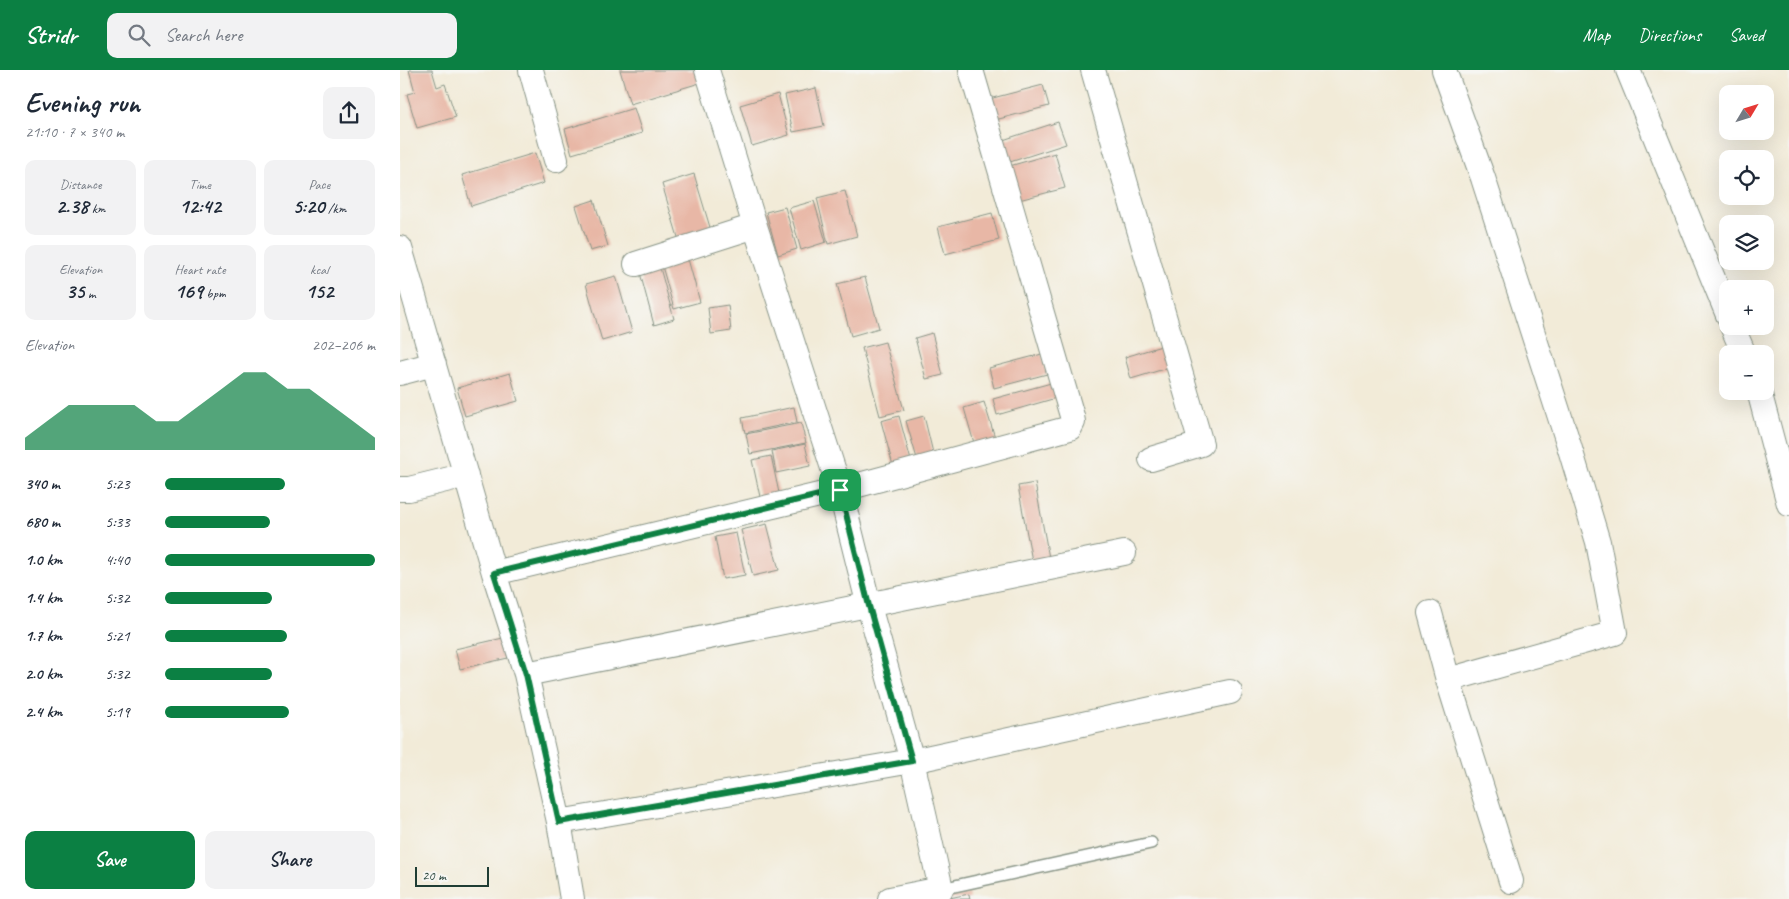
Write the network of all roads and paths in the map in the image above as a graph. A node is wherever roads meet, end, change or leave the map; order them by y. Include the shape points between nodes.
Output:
1 (532, 70) edge
2 (708, 70) edge
3 (971, 70) edge
4 (1093, 70) edge
5 (1444, 70) edge
6 (1628, 70) edge
7 (556, 160) dead end
8 (755, 226) junction
9 (400, 248) edge
10 (636, 264) dead end
11 (1719, 293) edge
12 (434, 364) junction
13 (400, 373) edge
14 (1761, 400) edge
15 (1151, 459) dead end
16 (466, 475) junction
17 (400, 489) edge
18 (840, 490) junction
19 (1789, 504) edge
20 (1124, 553) dead end
21 (494, 573) junction
22 (869, 606) junction
23 (1430, 613) dead end
24 (526, 674) junction
25 (1448, 680) junction
26 (1230, 692) dead end
27 (912, 761) junction
28 (559, 822) junction
29 (1150, 843) dead end
30 (1511, 881) dead end
31 (941, 889) junction
32 (572, 899) edge
33 (890, 899) edge

1 - 7 street
2 - 8 street
3 - 18 street via 1072,422 1070,428 1064,430
4 - 15 street via 1201,444
5 - 25 street via 1483,178 1590,514 1615,633
6 - 11 street
8 - 10 street
8 - 18 street
9 - 12 street
12 - 13 street
12 - 16 street
14 - 19 street
16 - 17 street
16 - 21 street
18 - 21 street
18 - 22 street
20 - 22 street
21 - 24 street
22 - 24 street
22 - 27 street
23 - 25 street
24 - 28 street
25 - 30 street
26 - 27 street
27 - 28 street
27 - 31 street
28 - 32 street
29 - 31 lane
31 - 33 street

